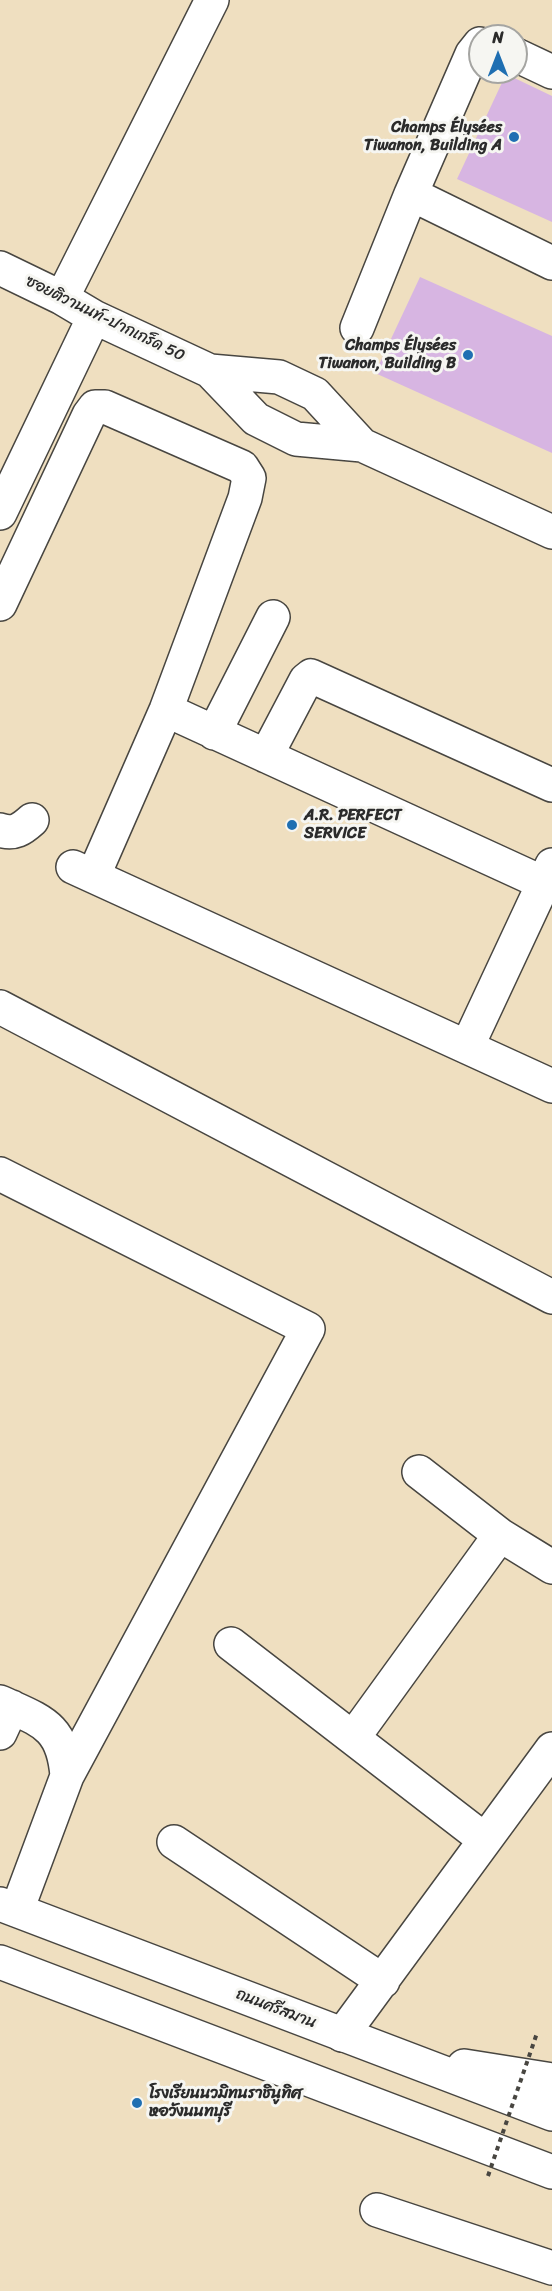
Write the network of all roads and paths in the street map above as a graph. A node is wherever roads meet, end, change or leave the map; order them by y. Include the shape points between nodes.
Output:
1 (212, 0) edge
2 (528, 61) edge
3 (468, 63) edge
4 (552, 72) edge
5 (411, 194) junction
6 (552, 263) edge
7 (0, 268) edge
8 (62, 298) junction
9 (94, 317) junction
10 (357, 328) dead end
11 (210, 371) junction
12 (362, 445) junction
13 (0, 513) edge
14 (552, 532) edge
15 (0, 604) edge
16 (273, 618) dead end
17 (166, 710) junction
18 (214, 733) junction
19 (266, 756) junction
20 (552, 785) edge
21 (32, 820) dead end
22 (0, 830) edge
23 (549, 878) edge
24 (0, 1006) edge
25 (467, 1047) junction
26 (552, 1086) edge
27 (0, 1174) edge
28 (552, 1297) edge
29 (418, 1472) dead end
30 (500, 1535) junction
31 (552, 1567) edge
32 (231, 1644) dead end
33 (4, 1714) edge
34 (353, 1738) junction
35 (552, 1749) edge
36 (67, 1776) junction
37 (484, 1840) junction
38 (174, 1842) dead end
39 (9, 1907) edge
40 (0, 1962) edge
41 (383, 1981) junction
42 (537, 2033) dead end
43 (342, 2035) junction
44 (398, 2055) junction
45 (552, 2080) edge
46 (552, 2114) edge
47 (552, 2172) edge
48 (488, 2176) dead end
49 (377, 2210) dead end
50 (552, 2268) edge

1 - 8 street
2 - 4 street
3 - 5 street
5 - 6 street
5 - 10 street
7 - 8 street, ซอยติวานนท์-ปากเกร็ด 50
8 - 9 street, ซอยติวานนท์-ปากเกร็ด 50
9 - 11 street, ซอยติวานนท์-ปากเกร็ด 50
9 - 13 street
11 - 12 street via 256,419 296,439
11 - 12 street via 279,377 315,394
12 - 14 street
15 - 17 street via 96,407 105,407 242,467 249,478 245,498
16 - 18 street
17 - 18 street
17 - 25 street via 84,868
18 - 19 street
19 - 20 street via 311,676
19 - 23 street
21 - 22 street via 22,830
23 - 25 street
24 - 28 street
25 - 26 street
27 - 36 street via 308,1329
29 - 30 street
30 - 31 street
30 - 34 street
32 - 34 street
33 - 36 street via 43,1722 66,1754
34 - 37 street
35 - 37 street
36 - 39 street
37 - 41 street
38 - 41 street
39 - 43 street, ถนนศรีสมาน
40 - 47 street
41 - 43 street
42 - 48 path, bridge
43 - 44 street, ถนนศรีสมาน
44 - 45 street
44 - 46 street, ถนนศรีสมาน
49 - 50 street

